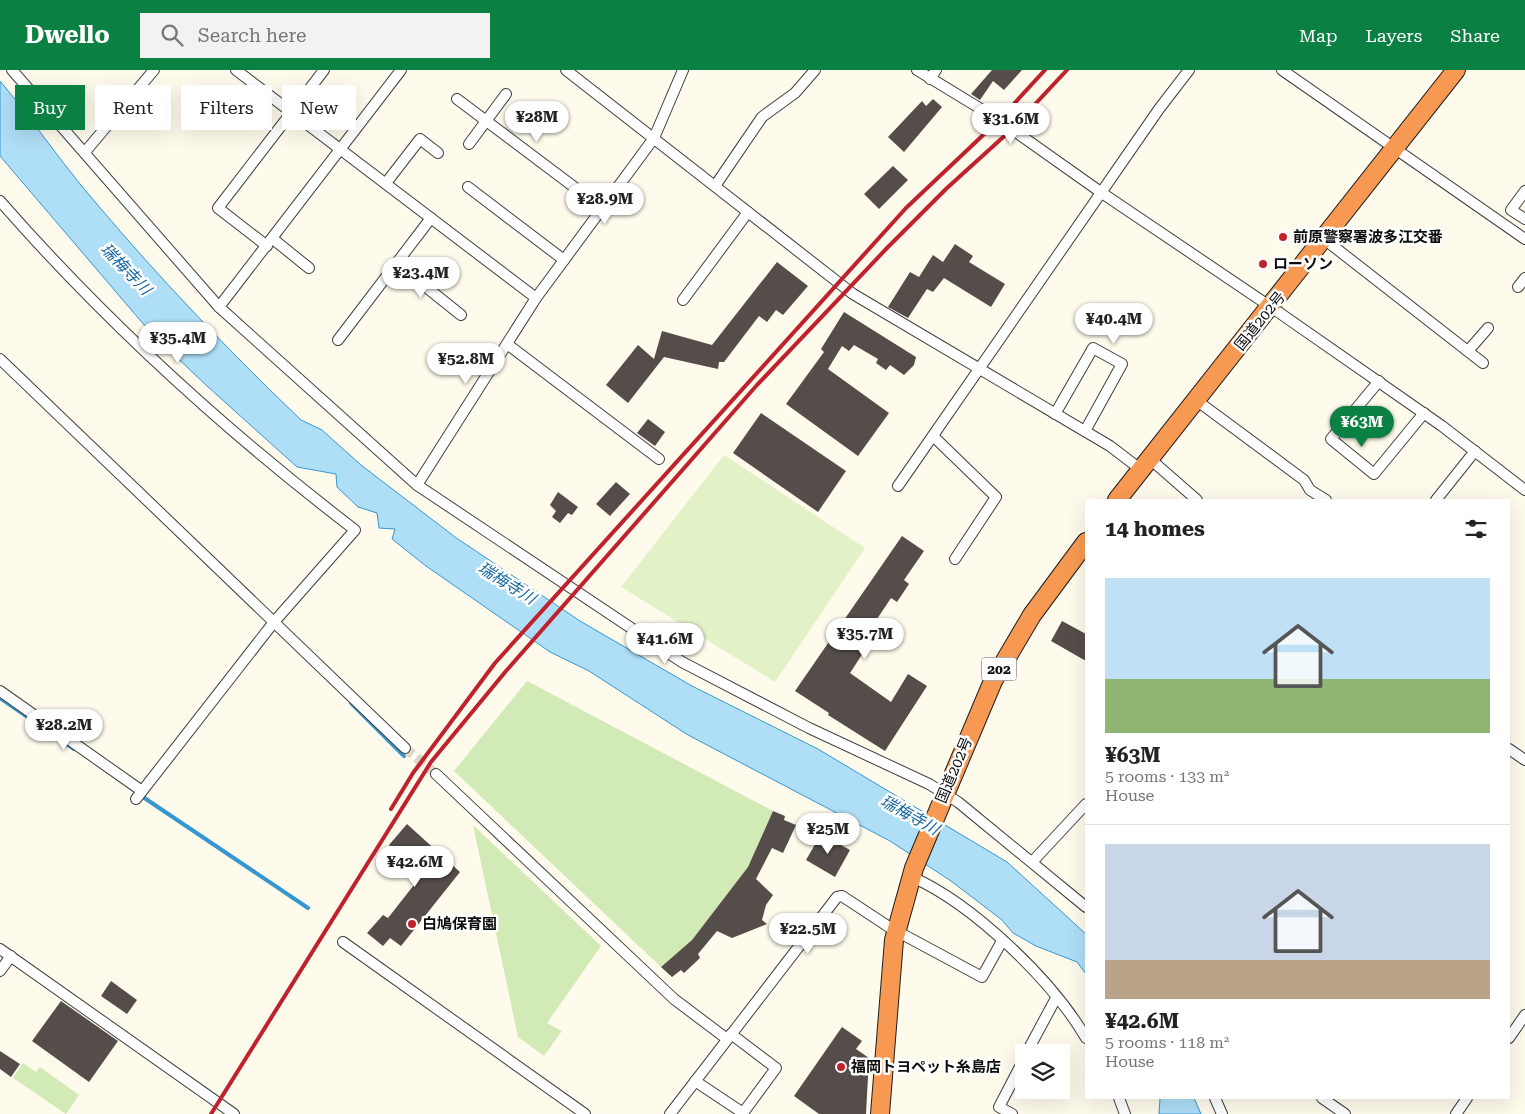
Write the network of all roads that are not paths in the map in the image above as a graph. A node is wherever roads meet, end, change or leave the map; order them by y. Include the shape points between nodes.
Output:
1 (12, 70) edge
2 (154, 70) edge
3 (236, 70) edge
4 (324, 70) edge
5 (401, 70) edge
6 (566, 70) edge
7 (683, 70) edge
8 (815, 70) edge
9 (917, 70) edge
10 (936, 70) edge
11 (1189, 70) edge
12 (1282, 70) edge
13 (1456, 70) edge
14 (930, 79) junction
15 (312, 85) edge
16 (506, 94) dead end
17 (457, 98) dead end
18 (282, 105) edge
19 (486, 120) junction
20 (282, 124) edge
21 (315, 130) edge
22 (654, 138) junction
23 (470, 144) dead end
24 (1395, 147) junction
25 (342, 150) junction
26 (85, 152) junction
27 (438, 153) dead end
28 (386, 184) junction
29 (716, 186) junction
30 (468, 187) dead end
31 (1525, 191) edge
32 (1102, 193) junction
33 (0, 201) edge
34 (602, 208) junction
35 (748, 212) junction
36 (431, 218) junction
37 (1525, 219) edge
38 (1324, 238) junction
39 (1525, 239) edge
40 (270, 242) junction
41 (564, 260) junction
42 (396, 263) junction
43 (309, 268) dead end
44 (1525, 278) edge
45 (1518, 287) dead end
46 (536, 298) junction
47 (683, 300) dead end
48 (219, 307) junction
49 (1271, 307) junction
50 (461, 314) dead end
51 (1488, 328) dead end
52 (338, 340) dead end
53 (507, 344) junction
54 (1468, 351) junction
55 (0, 359) edge
56 (1483, 363) dead end
57 (980, 370) junction
58 (1379, 382) junction
59 (1196, 400) junction
60 (1424, 413) junction
61 (1055, 414) junction
62 (1085, 431) junction
63 (933, 436) junction
64 (1475, 451) junction
65 (659, 459) dead end
66 (1145, 464) junction
67 (417, 484) junction
68 (898, 486) dead end
69 (1525, 490) edge
70 (1119, 499) edge
71 (1196, 499) edge
72 (1324, 499) edge
73 (1437, 499) edge
74 (1085, 543) edge
75 (955, 559) dead end
76 (274, 622) junction
77 (0, 691) edge
78 (405, 748) tunnel mouth
79 (1510, 750) edge
80 (1525, 760) edge
81 (436, 774) tunnel mouth
82 (945, 794) junction
83 (1085, 805) edge
84 (1033, 862) junction
85 (913, 872) junction
86 (1085, 906) edge
87 (896, 930) junction
88 (1002, 941) junction
89 (343, 942) dead end
90 (0, 949) edge
91 (11, 956) junction
92 (0, 971) edge
93 (1056, 998) junction
94 (1525, 1015) edge
95 (729, 1037) junction
96 (1085, 1037) edge
97 (1510, 1037) edge
98 (1032, 1044) edge
99 (1015, 1077) edge
100 (695, 1081) junction
101 (1119, 1099) edge
102 (1215, 1099) edge
103 (1323, 1099) edge
104 (1466, 1099) edge
105 (234, 1114) edge
106 (585, 1114) edge
107 (670, 1114) edge
108 (880, 1114) edge
109 (1012, 1114) edge
110 (1125, 1114) edge
111 (1222, 1114) edge
112 (1345, 1114) edge
113 (1456, 1114) edge

1 - 26 street
2 - 26 street
3 - 18 street
4 - 15 street
5 - 25 street
6 - 22 street
7 - 22 street
8 - 29 street via 796,93 762,117
9 - 14 street
10 - 14 street
11 - 32 street
12 - 24 street
13 - 24 highway, 国道202号
14 - 32 street via 999,120
16 - 19 street
17 - 19 street
19 - 23 street
19 - 34 street
20 - 40 street via 218,208
21 - 25 street
22 - 29 street
22 - 34 street
24 - 38 highway, 国道202号
24 - 39 street
25 - 28 street
25 - 40 street
26 - 48 street
27 - 28 street via 420,139
28 - 36 street
29 - 35 street
30 - 41 street
31 - 37 street via 1511,210
32 - 49 street
32 - 57 street
33 - 76 street via 124,331 213,414 355,530
34 - 41 street
35 - 47 street
35 - 57 street via 853,294
36 - 42 street
36 - 46 street
38 - 49 highway, 国道202号
38 - 54 street
40 - 43 street
40 - 48 street
41 - 46 street
42 - 50 street
42 - 52 street
44 - 45 street
46 - 53 street
48 - 67 street
49 - 58 street
49 - 59 highway, 国道202号
51 - 54 street
53 - 65 street
53 - 67 street
54 - 56 street
55 - 76 street
57 - 61 street
57 - 63 street
58 - 60 street
58 - 60 street via 1331,439 1374,474
59 - 66 highway, 国道202号
59 - 72 street via 1304,480 1310,490
60 - 64 street
61 - 62 street
61 - 62 street via 1093,348 1122,364
62 - 66 street
63 - 68 street
63 - 75 street via 996,498
64 - 69 street
64 - 73 street
66 - 70 highway, 国道202号
66 - 71 street
67 - 82 street via 682,662
74 - 82 highway, 国道202号 / 202 via 1010,648
76 - 77 street via 139,795
76 - 78 street
79 - 80 street
81 - 95 street via 674,1000
82 - 84 street
82 - 85 highway, 国道202号 / 202
83 - 84 street
84 - 86 street
85 - 87 highway, 国道202号 / 202
85 - 88 street
87 - 88 street via 982,977
87 - 95 street via 842,896 837,897
87 - 108 highway, 国道202号 / 202
88 - 93 street via 1035,971
89 - 106 street
90 - 91 street
91 - 92 street
91 - 105 street
93 - 96 street
93 - 98 street
94 - 97 street
95 - 100 street
95 - 100 street via 776,1068 743,1113
99 - 109 street via 999,1107
100 - 107 street
101 - 110 street
102 - 111 street
103 - 112 street
104 - 113 street

